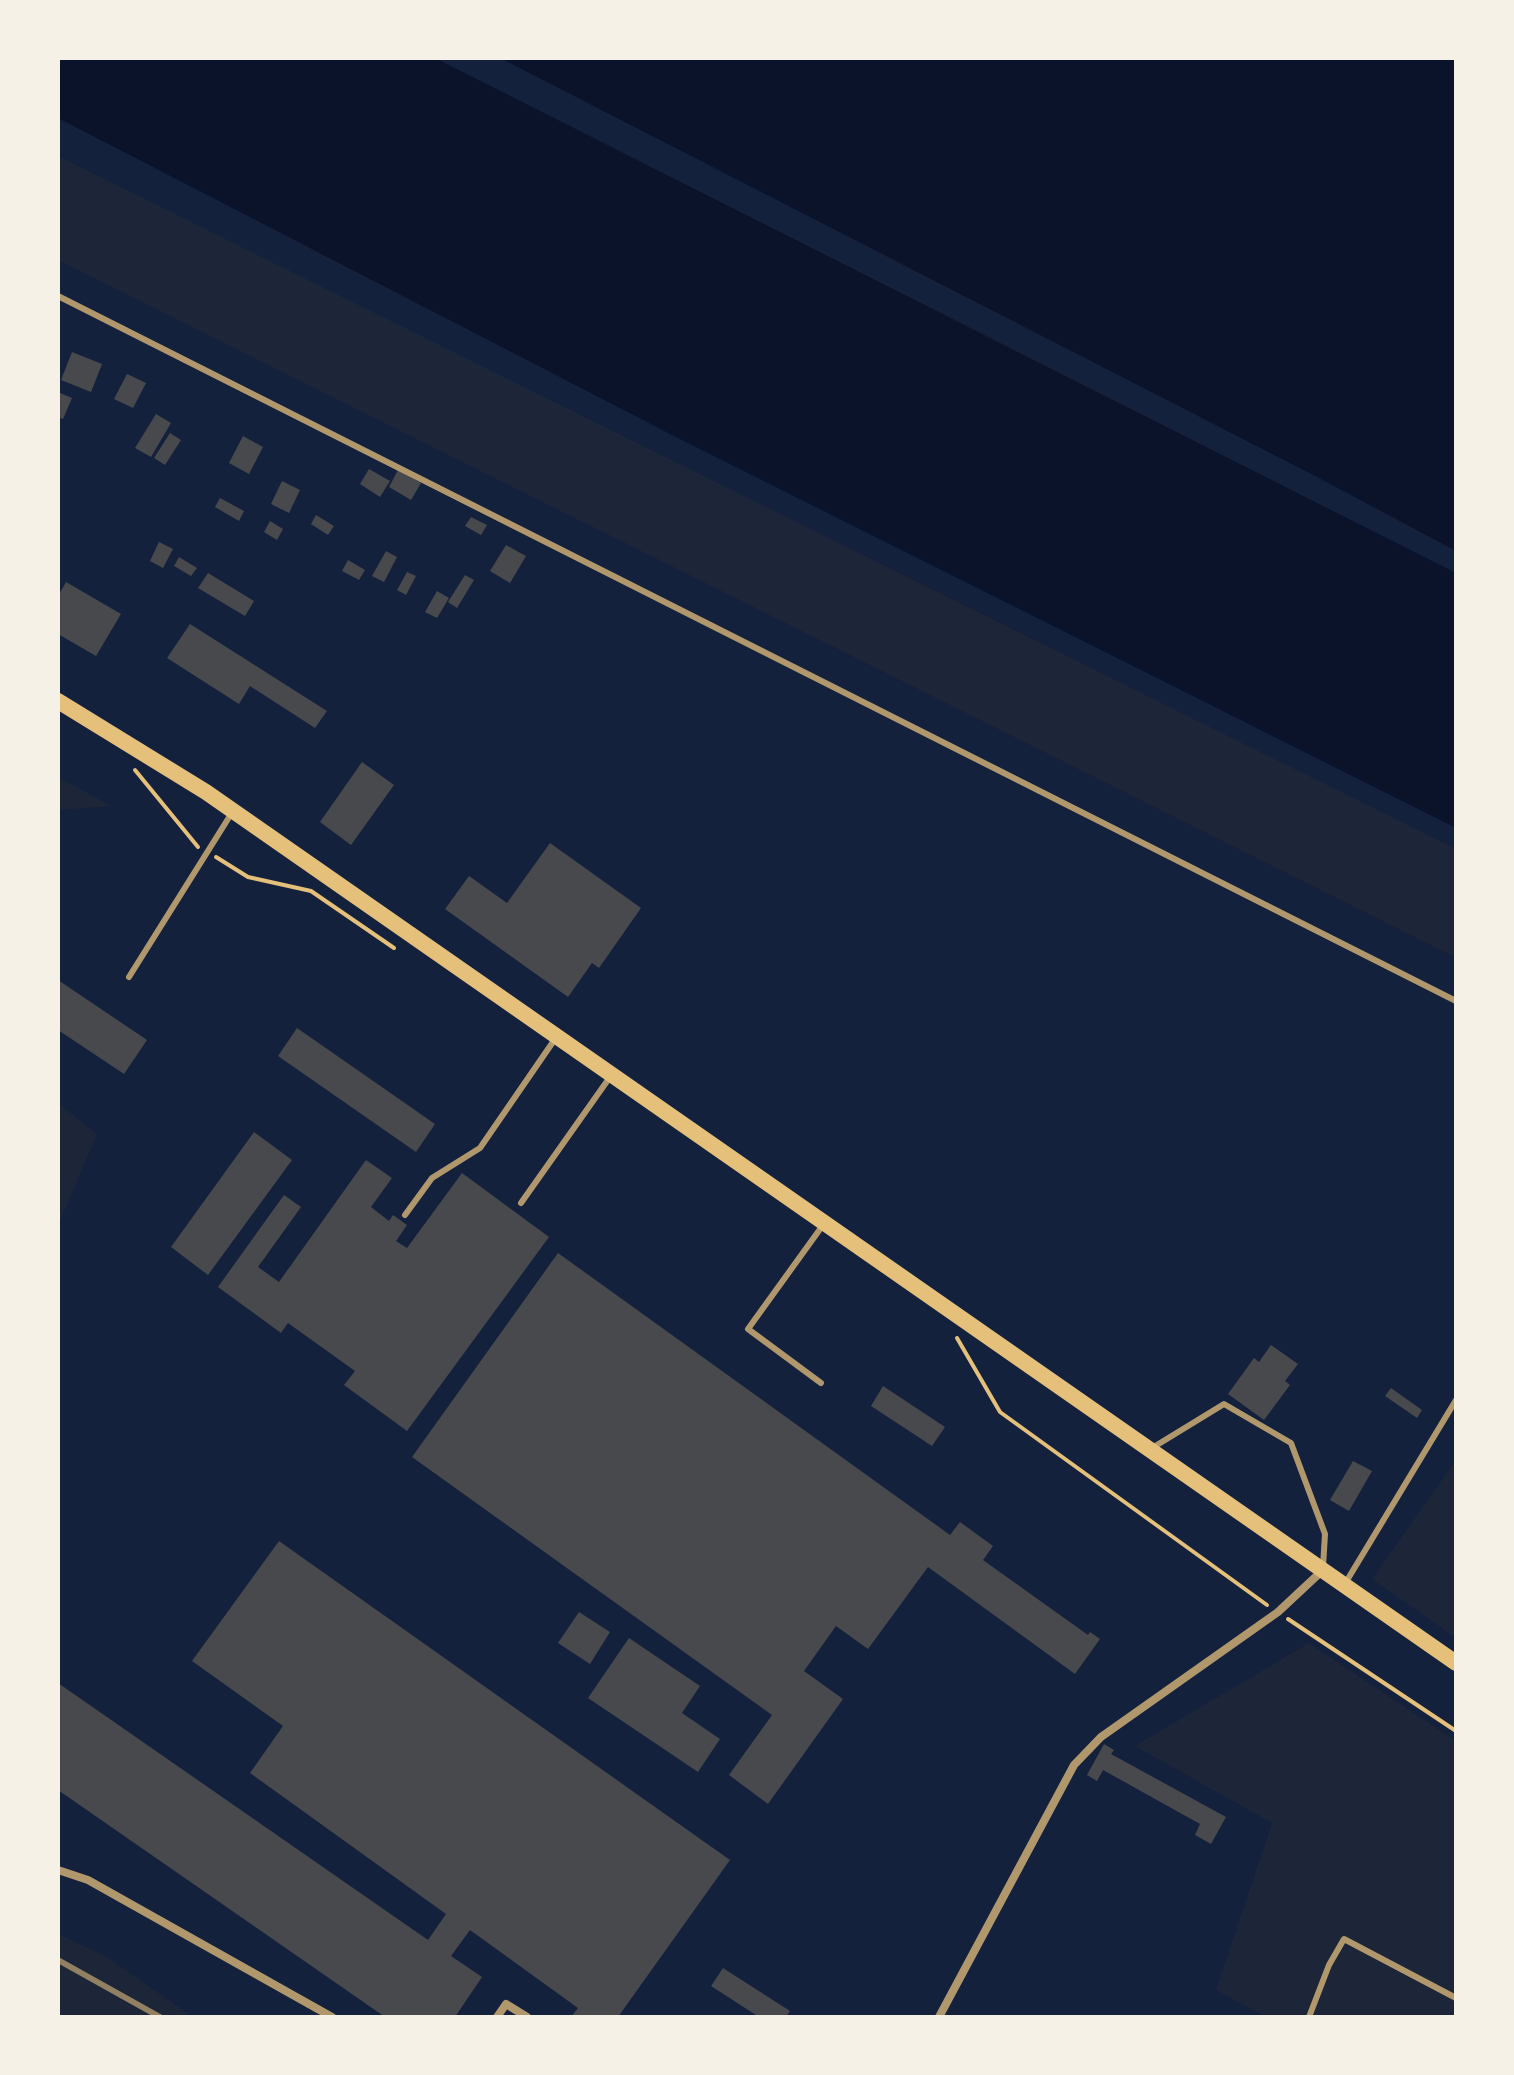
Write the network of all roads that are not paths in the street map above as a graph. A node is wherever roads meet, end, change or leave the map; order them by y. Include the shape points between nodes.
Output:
1 (58, 296) edge
2 (58, 701) edge
3 (233, 811) junction
4 (129, 977) dead end
5 (1456, 1001) edge
6 (556, 1035) junction
7 (612, 1074) junction
8 (521, 1203) dead end
9 (405, 1215) dead end
10 (825, 1222) junction
11 (821, 1383) dead end
12 (1456, 1400) edge
13 (1152, 1448) junction
14 (1323, 1570) junction
15 (1344, 1585) junction
16 (1456, 1663) edge
17 (58, 1870) edge
18 (1456, 1998) edge
19 (332, 2017) edge
20 (497, 2017) edge
21 (527, 2017) edge
22 (939, 2017) edge
23 (1309, 2017) edge

1 - 5 lane
2 - 3 main road
3 - 4 lane
3 - 6 main road
6 - 7 main road
6 - 9 lane via 480,1148 432,1178
7 - 8 lane
7 - 10 main road
10 - 11 lane via 748,1329
10 - 13 main road
12 - 15 lane
13 - 14 main road
13 - 14 lane via 1224,1404 1291,1443 1325,1534
14 - 15 main road
14 - 22 street via 1278,1612 1101,1737 1074,1765
15 - 16 main road
17 - 19 street via 88,1880
18 - 23 lane via 1344,1939
20 - 21 street via 506,2004

